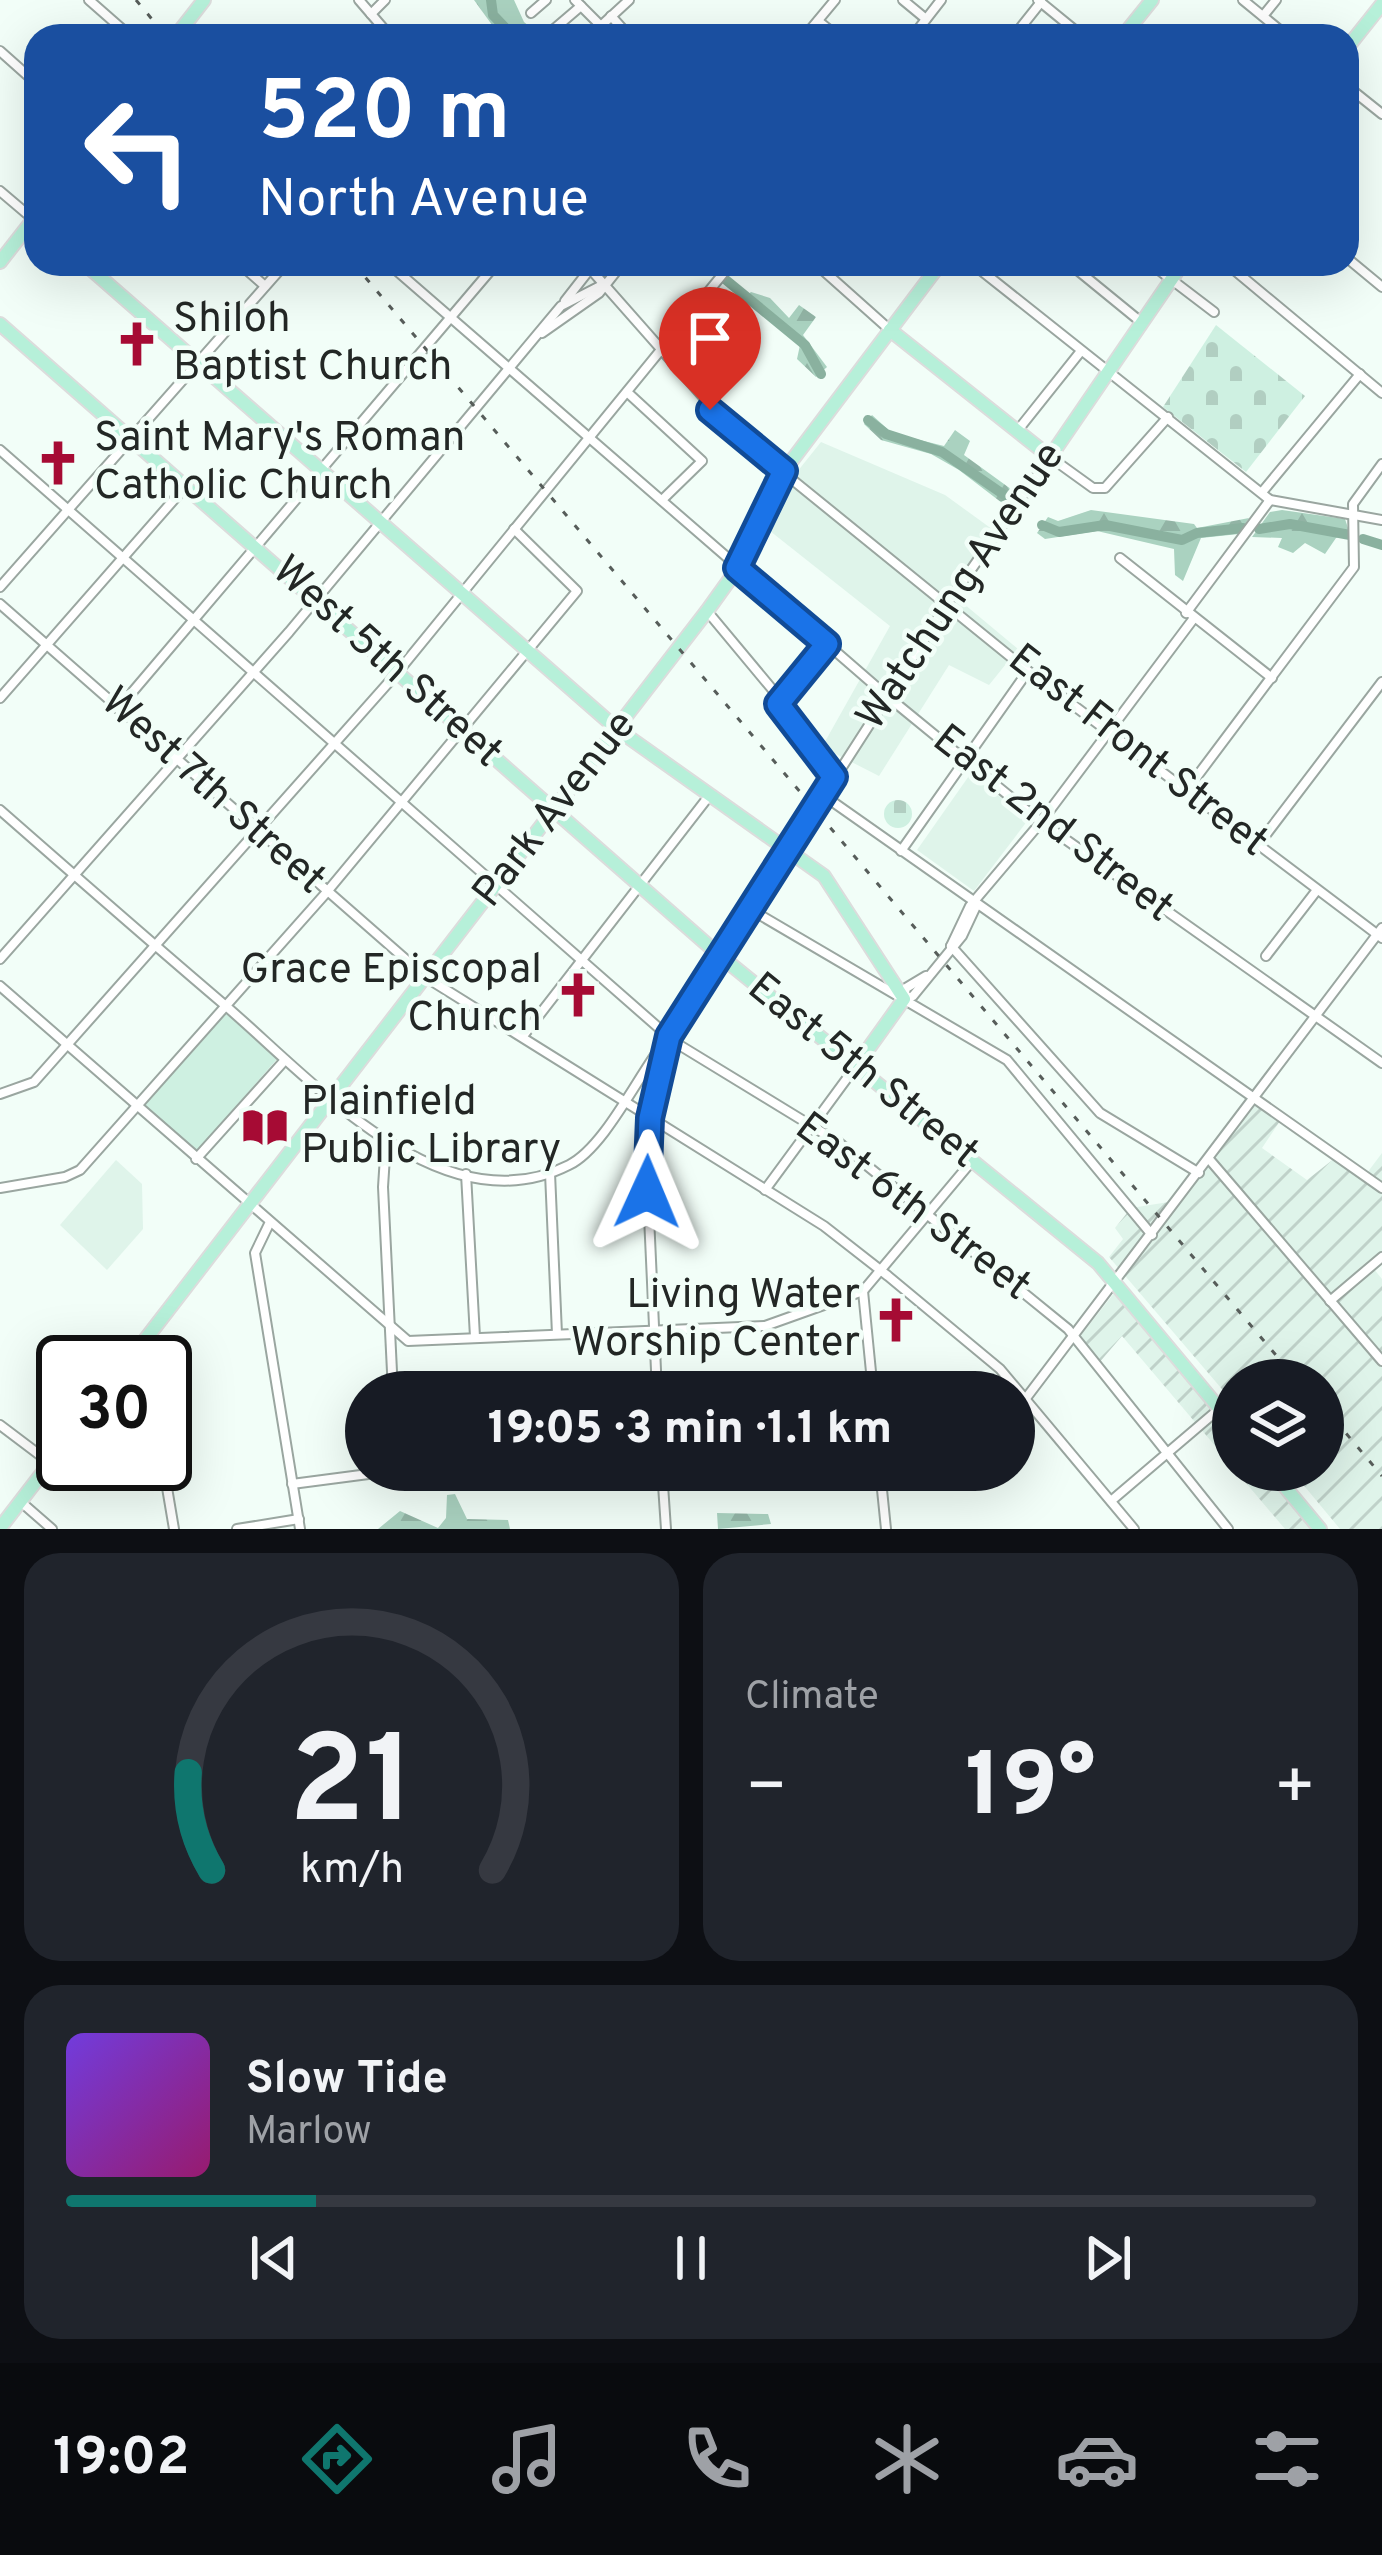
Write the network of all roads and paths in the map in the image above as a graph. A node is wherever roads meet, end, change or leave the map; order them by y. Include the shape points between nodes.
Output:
1 (88, 0) edge
2 (359, 0) edge
3 (385, 0) edge
4 (546, 0) edge
5 (629, 0) edge
6 (835, 0) edge
7 (903, 0) edge
8 (941, 0) edge
9 (1152, 0) edge
10 (1244, 0) edge
11 (1276, 0) edge
12 (1039, 1) edge
13 (1382, 4) edge
14 (531, 13) dead end
15 (371, 14) junction
16 (611, 16) junction
17 (1263, 16) junction
18 (926, 19) junction
19 (818, 21) junction
20 (116, 24) edge
21 (380, 24) edge
22 (603, 24) edge
23 (618, 24) edge
24 (815, 24) edge
25 (822, 24) edge
26 (922, 24) edge
27 (1067, 24) edge
28 (1133, 24) edge
29 (1273, 24) edge
30 (1359, 33) edge
31 (0, 51) edge
32 (24, 72) edge
33 (0, 191) edge
34 (24, 210) edge
35 (24, 233) edge
36 (0, 262) edge
37 (99, 276) edge
38 (254, 276) edge
39 (275, 276) edge
40 (403, 276) edge
41 (485, 276) edge
42 (582, 276) edge
43 (596, 276) edge
44 (612, 276) edge
45 (721, 276) edge
46 (829, 276) edge
47 (931, 276) edge
48 (988, 276) edge
49 (1085, 276) edge
50 (1166, 276) edge
51 (1242, 276) edge
52 (1169, 278) junction
53 (604, 285) junction
54 (266, 286) junction
55 (561, 306) junction
56 (1214, 312) dead end
57 (450, 317) junction
58 (1141, 322) junction
59 (0, 324) edge
60 (890, 330) junction
61 (541, 334) junction
62 (660, 351) junction
63 (1082, 351) junction
64 (199, 364) junction
65 (510, 369) junction
66 (1108, 372) junction
67 (1360, 374) junction
68 (627, 392) junction
69 (1382, 393) edge
70 (1168, 417) junction
71 (1018, 430) junction
72 (589, 438) junction
73 (131, 440) junction
74 (0, 450) edge
75 (1051, 457) junction
76 (1382, 464) edge
77 (784, 471) junction
78 (322, 474) junction
79 (186, 486) junction
80 (1267, 495) junction
81 (662, 500) junction
82 (68, 511) junction
83 (1351, 511) junction
84 (1382, 520) edge
85 (380, 524) junction
86 (514, 529) junction
87 (256, 548) junction
88 (1120, 558) dead end
89 (122, 560) junction
90 (737, 568) junction
91 (0, 587) edge
92 (461, 595) junction
93 (316, 600) junction
94 (0, 604) edge
95 (947, 604) junction
96 (707, 611) junction
97 (1190, 616) junction
98 (194, 620) junction
99 (827, 644) junction
100 (46, 645) junction
101 (527, 652) junction
102 (1028, 671) junction
103 (253, 673) junction
104 (397, 673) junction
105 (1272, 678) junction
106 (1382, 682) edge
107 (887, 696) junction
108 (0, 698) edge
109 (778, 704) junction
110 (118, 709) junction
111 (617, 729) junction
112 (461, 730) junction
113 (1109, 733) junction
114 (333, 745) junction
115 (965, 760) junction
116 (177, 761) junction
117 (834, 777) junction
118 (1186, 791) junction
119 (823, 795) junction
120 (709, 796) junction
121 (401, 802) junction
122 (0, 810) edge
123 (555, 813) junction
124 (1041, 823) junction
125 (256, 831) junction
126 (1258, 845) junction
127 (787, 848) junction
128 (901, 851) junction
129 (74, 876) junction
130 (498, 886) junction
131 (640, 888) junction
132 (1317, 890) junction
133 (326, 893) junction
134 (977, 904) junction
135 (748, 908) junction
136 (1380, 934) edge
137 (154, 946) junction
138 (951, 946) junction
139 (718, 954) junction
140 (1266, 956) dead end
141 (0, 959) edge
142 (584, 962) junction
143 (890, 975) junction
144 (427, 978) junction
145 (0, 986) edge
146 (880, 986) junction
147 (904, 999) junction
148 (225, 1004) junction
149 (1315, 1017) junction
150 (524, 1036) junction
151 (669, 1036) junction
152 (66, 1046) junction
153 (285, 1060) junction
154 (1382, 1063) edge
155 (856, 1066) junction
156 (0, 1094) edge
157 (625, 1097) junction
158 (1254, 1100) junction
159 (331, 1101) junction
160 (136, 1106) junction
161 (650, 1118) junction
162 (812, 1128) junction
163 (386, 1141) junction
164 (1209, 1159) junction
165 (196, 1160) junction
166 (972, 1161) junction
167 (550, 1173) junction
168 (1199, 1173) junction
169 (466, 1174) junction
170 (0, 1188) edge
171 (1382, 1188) edge
172 (765, 1190) junction
173 (249, 1206) junction
174 (928, 1214) junction
175 (269, 1224) junction
176 (1152, 1235) junction
177 (1382, 1257) edge
178 (881, 1271) junction
179 (1116, 1283) junction
180 (863, 1291) junction
181 (1330, 1301) junction
182 (389, 1329) junction
183 (654, 1329) junction
184 (557, 1334) junction
185 (149, 1335) edge
186 (475, 1337) junction
187 (1073, 1339) junction
188 (1382, 1361) edge
189 (392, 1371) edge
190 (656, 1371) edge
191 (871, 1371) edge
192 (1002, 1371) edge
193 (1035, 1389) edge
194 (1212, 1400) edge
195 (1035, 1409) edge
196 (1212, 1415) edge
197 (0, 1425) edge
198 (36, 1452) edge
199 (1166, 1454) junction
200 (345, 1477) edge
201 (36, 1481) edge
202 (292, 1484) junction
203 (168, 1491) edge
204 (663, 1491) edge
205 (882, 1491) edge
206 (1288, 1491) edge
207 (20, 1502) junction
208 (1111, 1502) junction
209 (299, 1524) edge
210 (0, 1528) edge
211 (52, 1529) edge
212 (174, 1529) edge
213 (237, 1529) edge
214 (666, 1529) edge
215 (886, 1529) edge
216 (1134, 1529) edge
217 (1228, 1529) edge
218 (1320, 1529) edge

1 - 20 street
2 - 15 street
3 - 15 street
4 - 14 street
5 - 16 street
6 - 19 street
7 - 18 street
8 - 18 street
9 - 28 main road
10 - 17 street
11 - 17 street
12 - 27 street
13 - 30 main road
15 - 21 street
16 - 22 street
16 - 23 street
17 - 29 street
18 - 26 street
19 - 24 street
19 - 25 street
31 - 32 street
33 - 34 street
35 - 36 main road
37 - 64 main road
38 - 54 street
39 - 54 street
40 - 57 street, East 2nd Street
41 - 57 street
42 - 55 street
43 - 53 street, East Front Street
44 - 53 street
45 - 62 street
46 - 60 street
47 - 60 main road, Park Avenue
48 - 63 street
49 - 58 street
50 - 52 street
51 - 67 street
52 - 56 street
52 - 58 main road, Watchung Avenue
53 - 55 street
53 - 61 street
53 - 62 street, East Front Street
54 - 64 street
55 - 61 street
57 - 65 street, East 2nd Street
57 - 78 street
58 - 66 main road, Watchung Avenue
59 - 73 main road, West 5th Street
60 - 71 main road
60 - 77 main road, Park Avenue
61 - 65 street
62 - 68 street
62 - 77 street, East Front Street via 710,410
63 - 66 street
63 - 71 street
64 - 73 street
64 - 78 main road
65 - 72 street, East 2nd Street
65 - 85 street
66 - 70 street
66 - 75 main road, Watchung Avenue
67 - 69 street
67 - 80 street
68 - 72 street
68 - 81 street via 702,461
70 - 75 street via 1106,488 1093,488
70 - 80 street
71 - 75 main road
72 - 81 street, East 2nd Street
72 - 86 street
73 - 79 main road, West 5th Street
73 - 82 street
74 - 82 street, East 6th Street
75 - 95 street, Watchung Avenue
76 - 83 street
77 - 90 main road, Park Avenue
77 - 95 street, East Front Street
78 - 85 main road
78 - 87 street
79 - 87 main road, West 5th Street
79 - 89 street
80 - 83 street
80 - 97 street via 1263,514
81 - 90 street, East 2nd Street
82 - 89 street, East 6th Street
82 - 91 street
83 - 84 street
83 - 105 street via 1354,567
85 - 92 main road
85 - 93 street
86 - 92 street
86 - 101 street via 577,591
87 - 93 main road, West 5th Street
87 - 98 street
88 - 97 street
89 - 98 street, East 6th Street
89 - 100 street
90 - 96 main road, Park Avenue
90 - 99 street, East 2nd Street
92 - 101 main road
92 - 104 street
93 - 103 street
93 - 104 main road, West 5th Street
94 - 100 street, West 7th Street
95 - 102 street, East Front Street
95 - 107 street, Watchung Avenue
96 - 109 street
96 - 111 main road, Park Avenue
97 - 105 street
97 - 113 street
98 - 103 street, East 6th Street
98 - 110 street
99 - 107 street, East 2nd Street
99 - 109 street
100 - 108 street
100 - 110 street, West 7th Street
101 - 111 main road
101 - 112 street
102 - 113 street, East Front Street
102 - 115 street
103 - 114 street, East 6th Street
103 - 116 street
104 - 112 main road, West 5th Street
104 - 114 street
105 - 118 street
106 - 126 street
107 - 115 street, East 2nd Street
107 - 117 street, Watchung Avenue
109 - 117 street
110 - 116 street, West 7th Street
111 - 120 main road
111 - 123 main road, Park Avenue
112 - 121 street
112 - 123 main road, West 5th Street
113 - 118 street, East Front Street
113 - 124 street
114 - 121 street, East 6th Street
114 - 125 street
115 - 124 street, East 2nd Street
115 - 128 street
116 - 125 street, West 7th Street
116 - 129 street
117 - 119 street, Watchung Avenue
118 - 126 street, East Front Street
119 - 127 street, Watchung Avenue
119 - 128 street
120 - 127 main road
120 - 131 street
121 - 130 street, East 6th Street
121 - 133 street
122 - 129 street
123 - 130 main road, Park Avenue
123 - 131 main road, East 5th Street
124 - 134 street
124 - 149 street, East 2nd Street
125 - 133 street, West 7th Street
125 - 137 street
126 - 132 street, East Front Street
127 - 135 street, Watchung Avenue
127 - 143 main road via 836,890
128 - 134 street
129 - 137 street
129 - 141 street
130 - 142 street, East 6th Street
130 - 144 main road, Park Avenue
131 - 139 main road, East 5th Street
131 - 142 street
132 - 136 street, East Front Street
132 - 140 street
133 - 144 street, West 7th Street
133 - 148 street
134 - 138 street
134 - 158 street
135 - 139 street, Watchung Avenue
135 - 146 street
136 - 149 street
137 - 148 street
137 - 152 street
138 - 147 street
138 - 168 street via 1100,1113
139 - 151 street, Watchung Avenue
139 - 155 main road, East 5th Street
142 - 150 street
142 - 151 street, East 6th Street
143 - 146 main road
143 - 147 main road
144 - 150 street, West 7th Street
144 - 159 main road, Park Avenue
145 - 152 street
146 - 147 street
147 - 155 main road
147 - 176 street via 1007,1060
148 - 153 street
148 - 160 street
149 - 154 street, East 2nd Street
149 - 158 street
150 - 157 street, West 7th Street
151 - 157 street
151 - 161 street, Watchung Avenue
151 - 162 street, East 6th Street
152 - 156 street via 34,1082
152 - 160 street
153 - 159 street
153 - 165 street
155 - 162 street
155 - 166 main road, East 5th Street
157 - 161 street, West 7th Street
157 - 167 street via 587,1152
158 - 164 street
158 - 171 street
159 - 163 street
159 - 173 main road, Park Avenue
160 - 165 street
160 - 170 street via 65,1178
161 - 172 street, West 7th Street
161 - 183 street, Watchung Avenue
162 - 172 street
162 - 174 street, East 6th Street
163 - 169 street
163 - 182 street
164 - 168 street
164 - 181 street
165 - 173 street
166 - 174 street
166 - 179 main road, East 5th Street
167 - 169 street
167 - 184 street
168 - 176 street
169 - 186 street
172 - 178 street, West 7th Street
173 - 175 street
173 - 185 main road, Park Avenue
174 - 178 street
174 - 187 street, East 6th Street
175 - 182 street
175 - 202 street via 255,1253
176 - 179 street
177 - 181 street
178 - 180 street
178 - 192 street, West 7th Street
179 - 187 street
179 - 194 main road, East 5th Street
180 - 183 street via 765,1326
180 - 191 street
181 - 188 street
182 - 186 street via 413,1341
182 - 189 street
183 - 184 street
183 - 190 street, Watchung Avenue
184 - 186 street
187 - 193 street
187 - 199 street, East 6th Street
195 - 208 street, West 7th Street
196 - 199 street
197 - 198 street
199 - 208 street
199 - 217 street, East 6th Street
200 - 202 street
201 - 207 main road
202 - 209 street
203 - 212 street
204 - 214 street
205 - 215 street
206 - 218 main road
207 - 210 main road
207 - 211 street
208 - 216 street, West 7th Street
209 - 213 street

